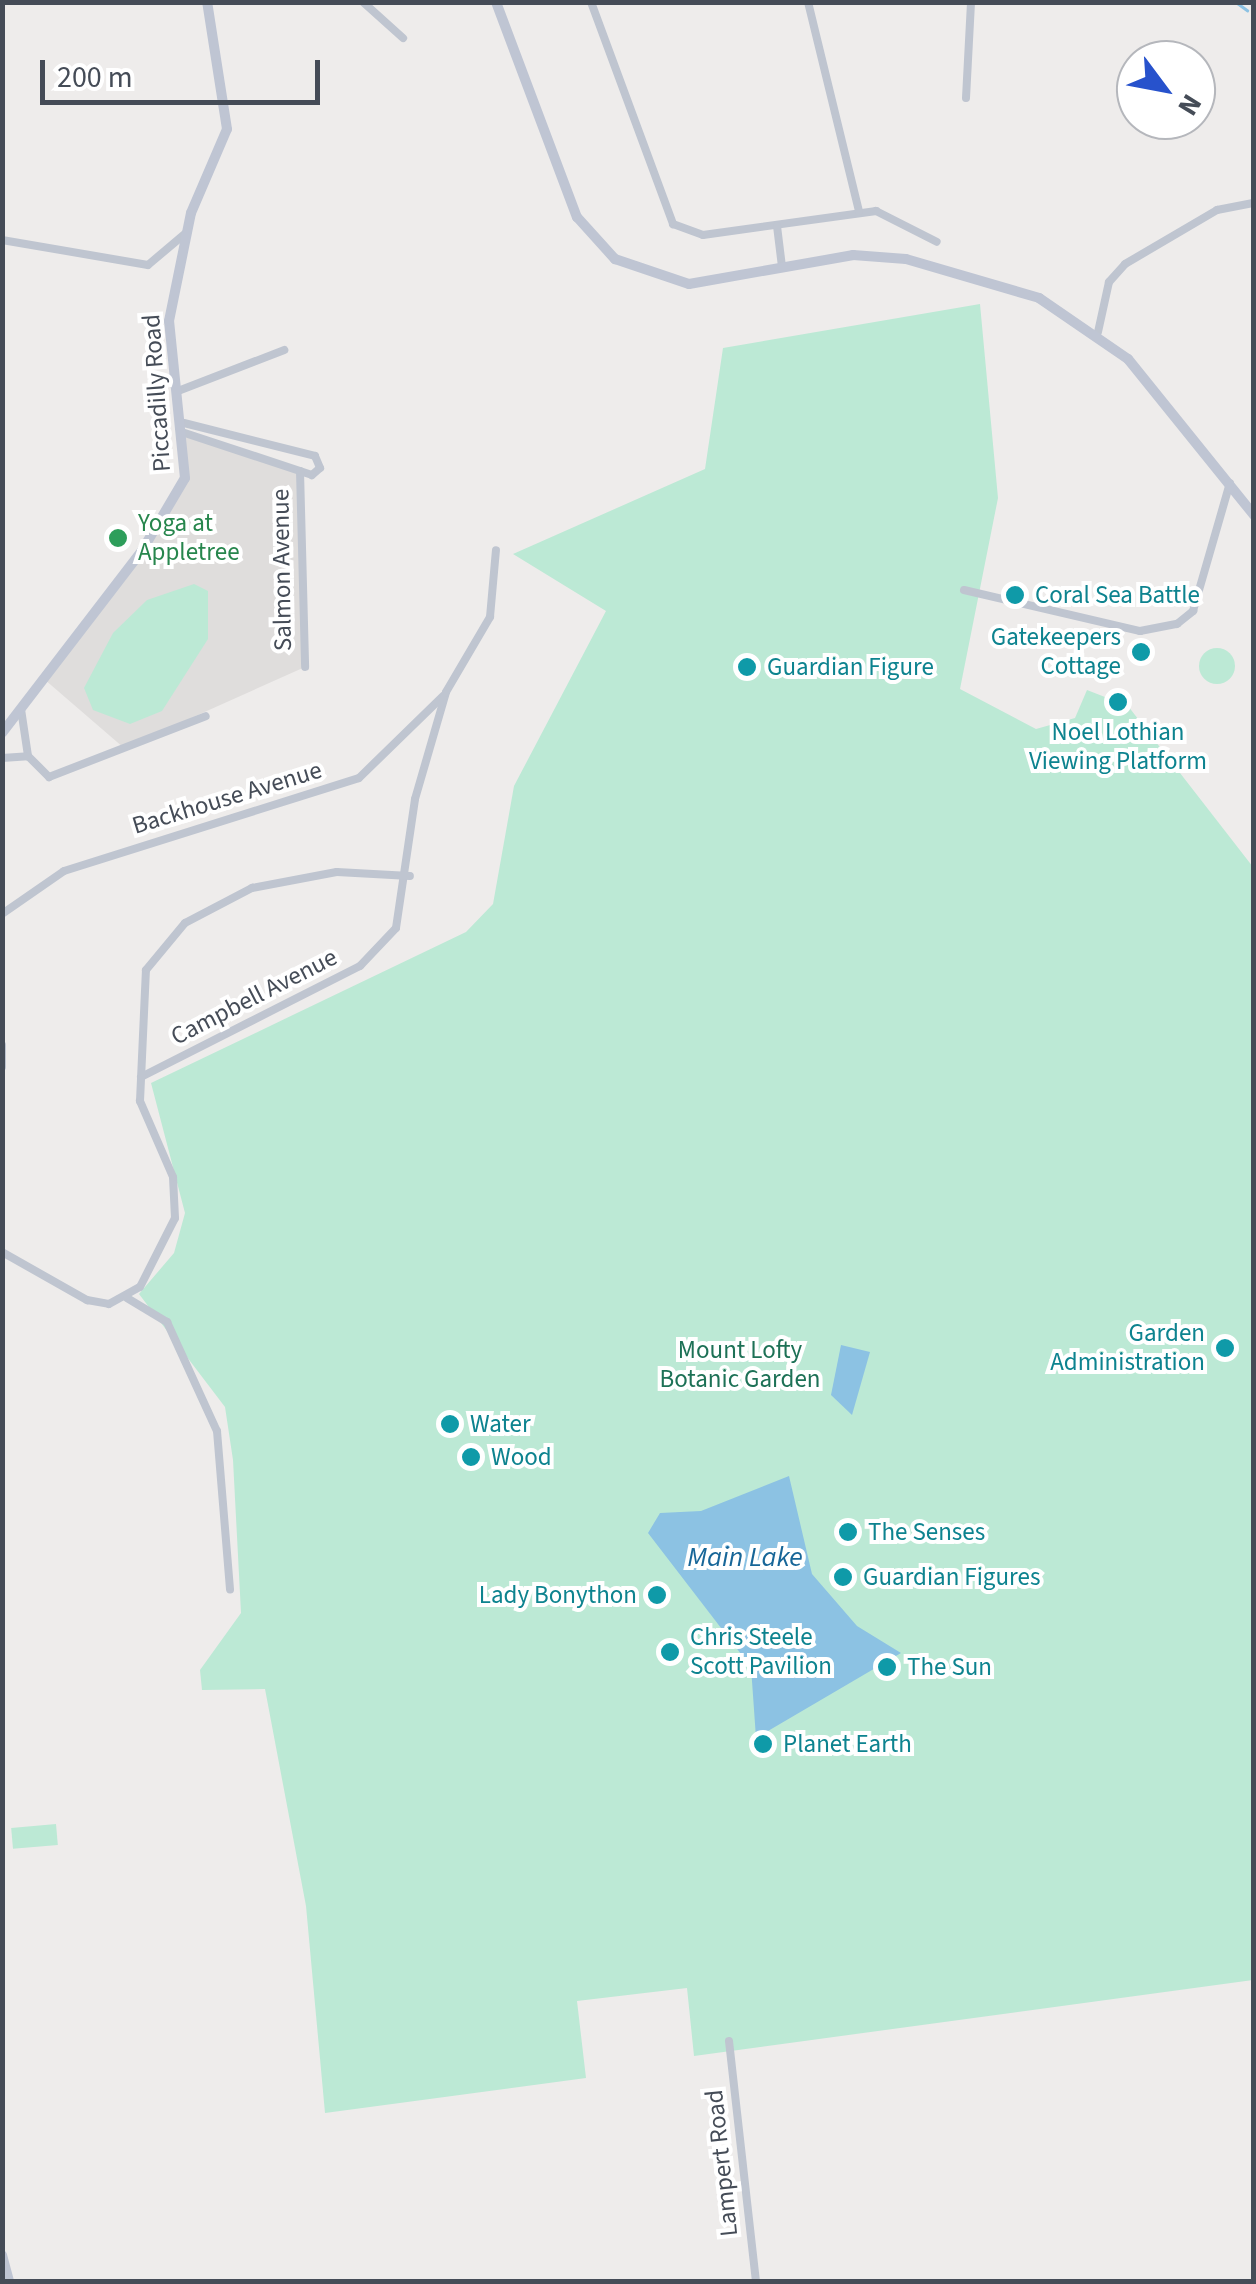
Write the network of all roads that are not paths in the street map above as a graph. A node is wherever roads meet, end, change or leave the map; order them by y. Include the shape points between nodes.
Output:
1 (207, 2) edge
2 (363, 2) edge
3 (496, 2) edge
4 (591, 2) edge
5 (808, 2) edge
6 (971, 2) edge
7 (402, 38) dead end
8 (966, 98) dead end
9 (1254, 203) edge
10 (859, 210) junction
11 (777, 226) junction
12 (187, 232) junction
13 (2, 240) edge
14 (937, 242) dead end
15 (782, 266) junction
16 (1098, 332) junction
17 (284, 350) dead end
18 (178, 391) junction
19 (184, 428) junction
20 (300, 471) junction
21 (1230, 483) junction
22 (1254, 515) edge
23 (496, 550) dead end
24 (964, 590) dead end
25 (304, 667) dead end
26 (446, 692) junction
27 (21, 709) junction
28 (206, 716) dead end
29 (2, 733) edge
30 (28, 756) junction
31 (2, 758) edge
32 (410, 876) junction
33 (2, 914) edge
34 (2, 1045) edge
35 (2, 1068) edge
36 (141, 1077) junction
37 (2, 1252) edge
38 (128, 1298) junction
39 (230, 1589) dead end
40 (730, 2041) dead end
41 (2, 2255) edge
42 (10, 2282) edge
43 (756, 2282) edge

1 - 12 main road, Piccadilly Road via 227,129
2 - 7 street
3 - 15 main road via 554,162 599,244 666,282 714,282
4 - 11 street via 673,224 703,236
5 - 10 street
6 - 8 street
9 - 16 street via 1217,210 1125,264 1109,282
10 - 11 street
10 - 14 street via 905,220
11 - 15 street
12 - 13 street via 148,264
12 - 18 main road, Piccadilly Road via 169,321
15 - 16 main road via 906,258 1039,298
16 - 21 main road
17 - 18 street
18 - 19 main road, Piccadilly Road
19 - 20 street
19 - 20 street, Salmon Avenue via 315,456 320,468
19 - 27 main road, Piccadilly Road via 185,478 170,512
20 - 25 street, Salmon Avenue
21 - 22 main road
21 - 24 street via 1193,611 1178,624 1140,630
23 - 26 street, Campbell Avenue via 490,617
26 - 32 street, Campbell Avenue via 415,798
26 - 33 street, Backhouse Avenue via 359,778 64,871
27 - 29 main road, Piccadilly Road
27 - 30 street
28 - 30 street via 49,777
30 - 31 street
32 - 36 street, Campbell Avenue via 396,928 360,966
32 - 36 street via 338,872 252,888 185,924 146,970
34 - 35 street
36 - 38 street via 140,1101 172,1177 175,1218 161,1257
37 - 38 street via 87,1300
38 - 39 street via 166,1322 218,1431
40 - 43 street, Lampert Road
41 - 42 main road

